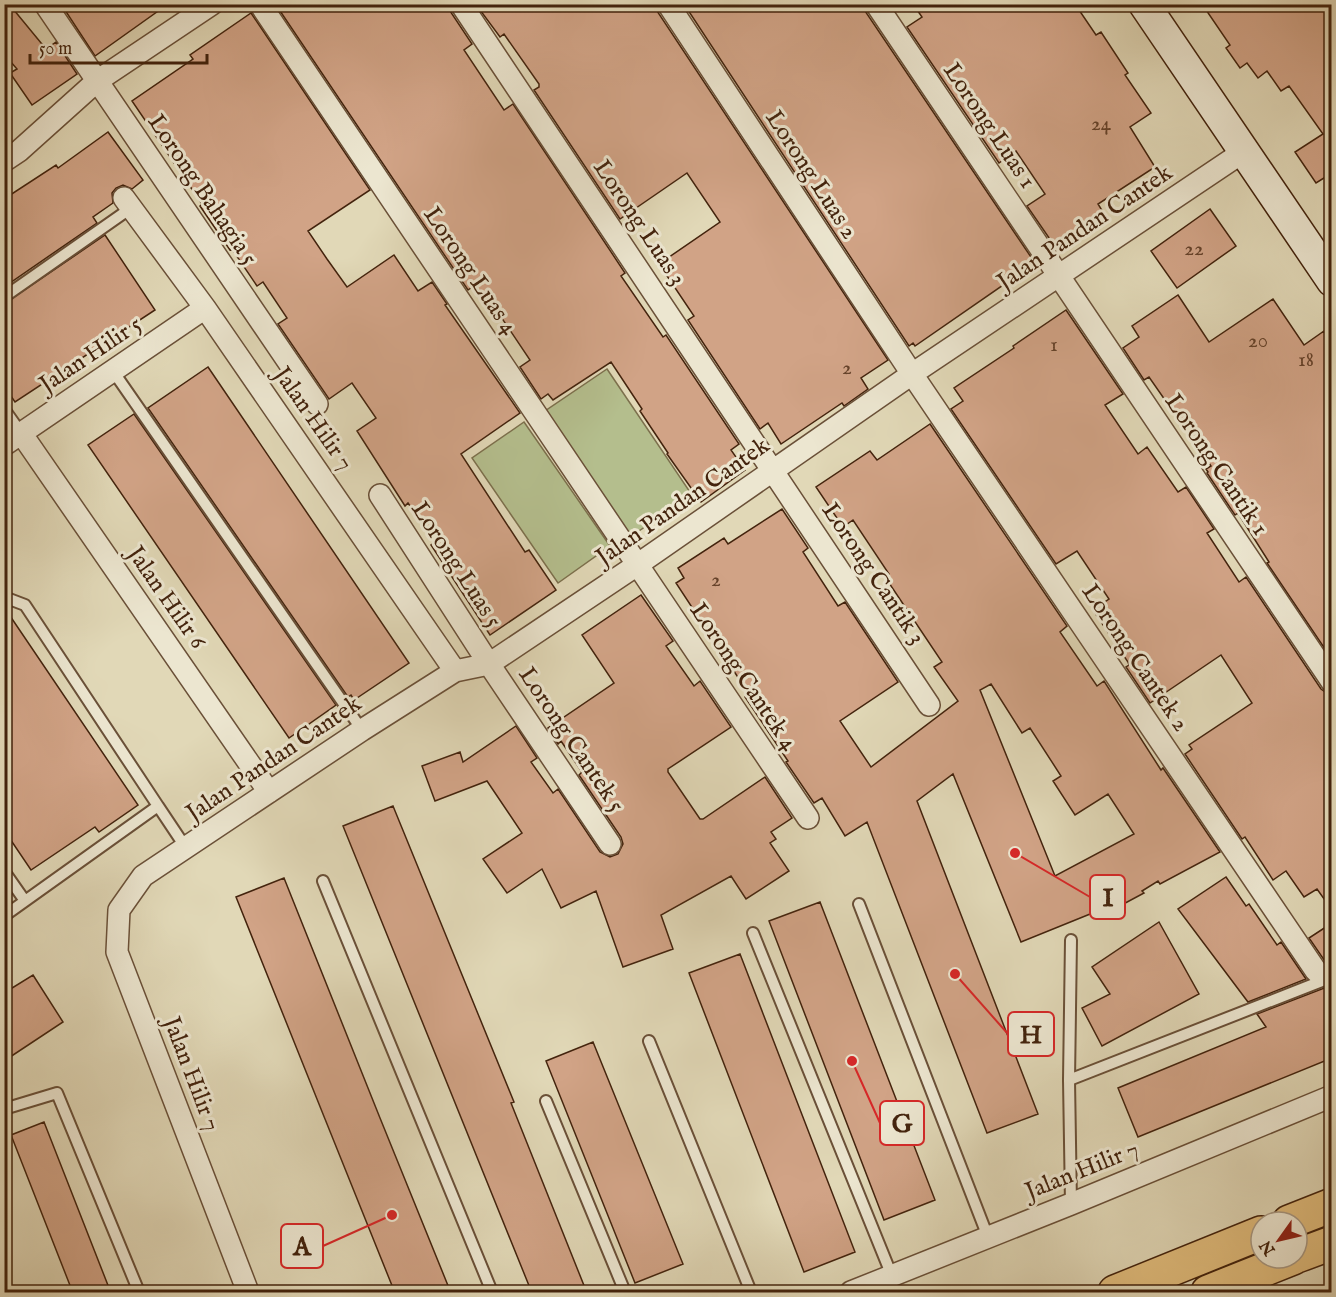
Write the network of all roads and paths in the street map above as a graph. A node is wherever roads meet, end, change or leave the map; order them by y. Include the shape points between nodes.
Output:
1 (45, 4) edge
2 (212, 4) edge
3 (260, 4) edge
4 (461, 4) edge
5 (668, 4) edge
6 (876, 4) edge
7 (1144, 4) edge
8 (97, 81) junction
9 (1243, 152) junction
10 (4, 161) edge
11 (128, 203) joint
12 (1059, 277) junction
13 (1332, 281) edge
14 (4, 297) edge
15 (205, 308) junction
16 (113, 371) junction
17 (912, 374) junction
18 (317, 404) dead end
19 (4, 409) edge
20 (13, 439) edge
21 (773, 471) junction
22 (380, 495) dead end
23 (637, 566) junction
24 (4, 597) edge
25 (489, 664) junction
26 (455, 671) junction
27 (1332, 682) edge
28 (929, 705) dead end
29 (362, 730) junction
30 (270, 792) junction
31 (158, 806) junction
32 (808, 818) dead end
33 (610, 844) dead end
34 (186, 848) junction
35 (4, 871) edge
36 (143, 876) joint
37 (322, 881) dead end
38 (25, 901) junction
39 (858, 904) dead end
40 (4, 916) edge
41 (753, 933) dead end
42 (1071, 940) dead end
43 (1324, 974) edge
44 (649, 1041) dead end
45 (1069, 1080) junction
46 (1332, 1096) edge
47 (546, 1101) dead end
48 (4, 1109) edge
49 (1071, 1204) junction
50 (1332, 1205) edge
51 (1309, 1214) edge
52 (988, 1237) junction
53 (1249, 1238) edge
54 (1332, 1243) edge
55 (1309, 1252) edge
56 (1264, 1270) edge
57 (892, 1276) junction
58 (139, 1293) edge
59 (248, 1293) edge
60 (492, 1293) edge
61 (625, 1293) edge
62 (751, 1293) edge
63 (851, 1293) edge
64 (1115, 1293) edge
65 (1208, 1293) edge

1 - 8 street, Lorong Bahagia 5
2 - 8 street
3 - 23 street, Lorong Luas 4
4 - 21 street, Lorong Luas 3
5 - 17 street, Lorong Luas 2
6 - 12 street, Lorong Luas 1
7 - 9 street
8 - 10 street
8 - 18 street, Lorong Bahagia 5
9 - 12 street, Jalan Pandan Cantek
9 - 13 street
11 - 14 lane
11 - 15 street, Jalan Hilir 7
12 - 17 street, Jalan Pandan Cantek
12 - 27 street, Lorong Cantik 1
15 - 16 street, Jalan Hilir 5
15 - 26 street, Jalan Hilir 7
16 - 20 street, Jalan Hilir 5
16 - 29 lane
17 - 21 street, Jalan Pandan Cantek
17 - 43 street, Lorong Cantek 2
19 - 20 lane
20 - 30 street, Jalan Hilir 6
21 - 23 street, Jalan Pandan Cantek
21 - 28 street, Lorong Cantik 3
22 - 25 street, Lorong Luas 5
23 - 25 street, Jalan Pandan Cantek
23 - 32 street, Lorong Cantek 4
24 - 31 lane via 26,605
25 - 26 street, Jalan Pandan Cantek
25 - 33 street, Lorong Cantek 5
26 - 29 street, Jalan Pandan Cantek
29 - 30 street, Jalan Pandan Cantek
30 - 34 street, Jalan Pandan Cantek
31 - 34 lane
31 - 38 lane
34 - 36 street, Jalan Pandan Cantek
35 - 38 lane
36 - 59 street, Jalan Hilir 7 via 118,910 117,952
37 - 60 lane
38 - 40 lane
39 - 52 lane
41 - 57 lane
42 - 45 lane
43 - 45 lane
44 - 62 lane
45 - 49 lane
46 - 49 street, Jalan Hilir 7
47 - 61 lane
48 - 58 lane via 57,1093
49 - 52 street, Jalan Hilir 7
50 - 51 highway
52 - 57 street, Jalan Hilir 7
53 - 64 highway
54 - 55 highway
56 - 65 highway
57 - 63 street, Jalan Hilir 7

